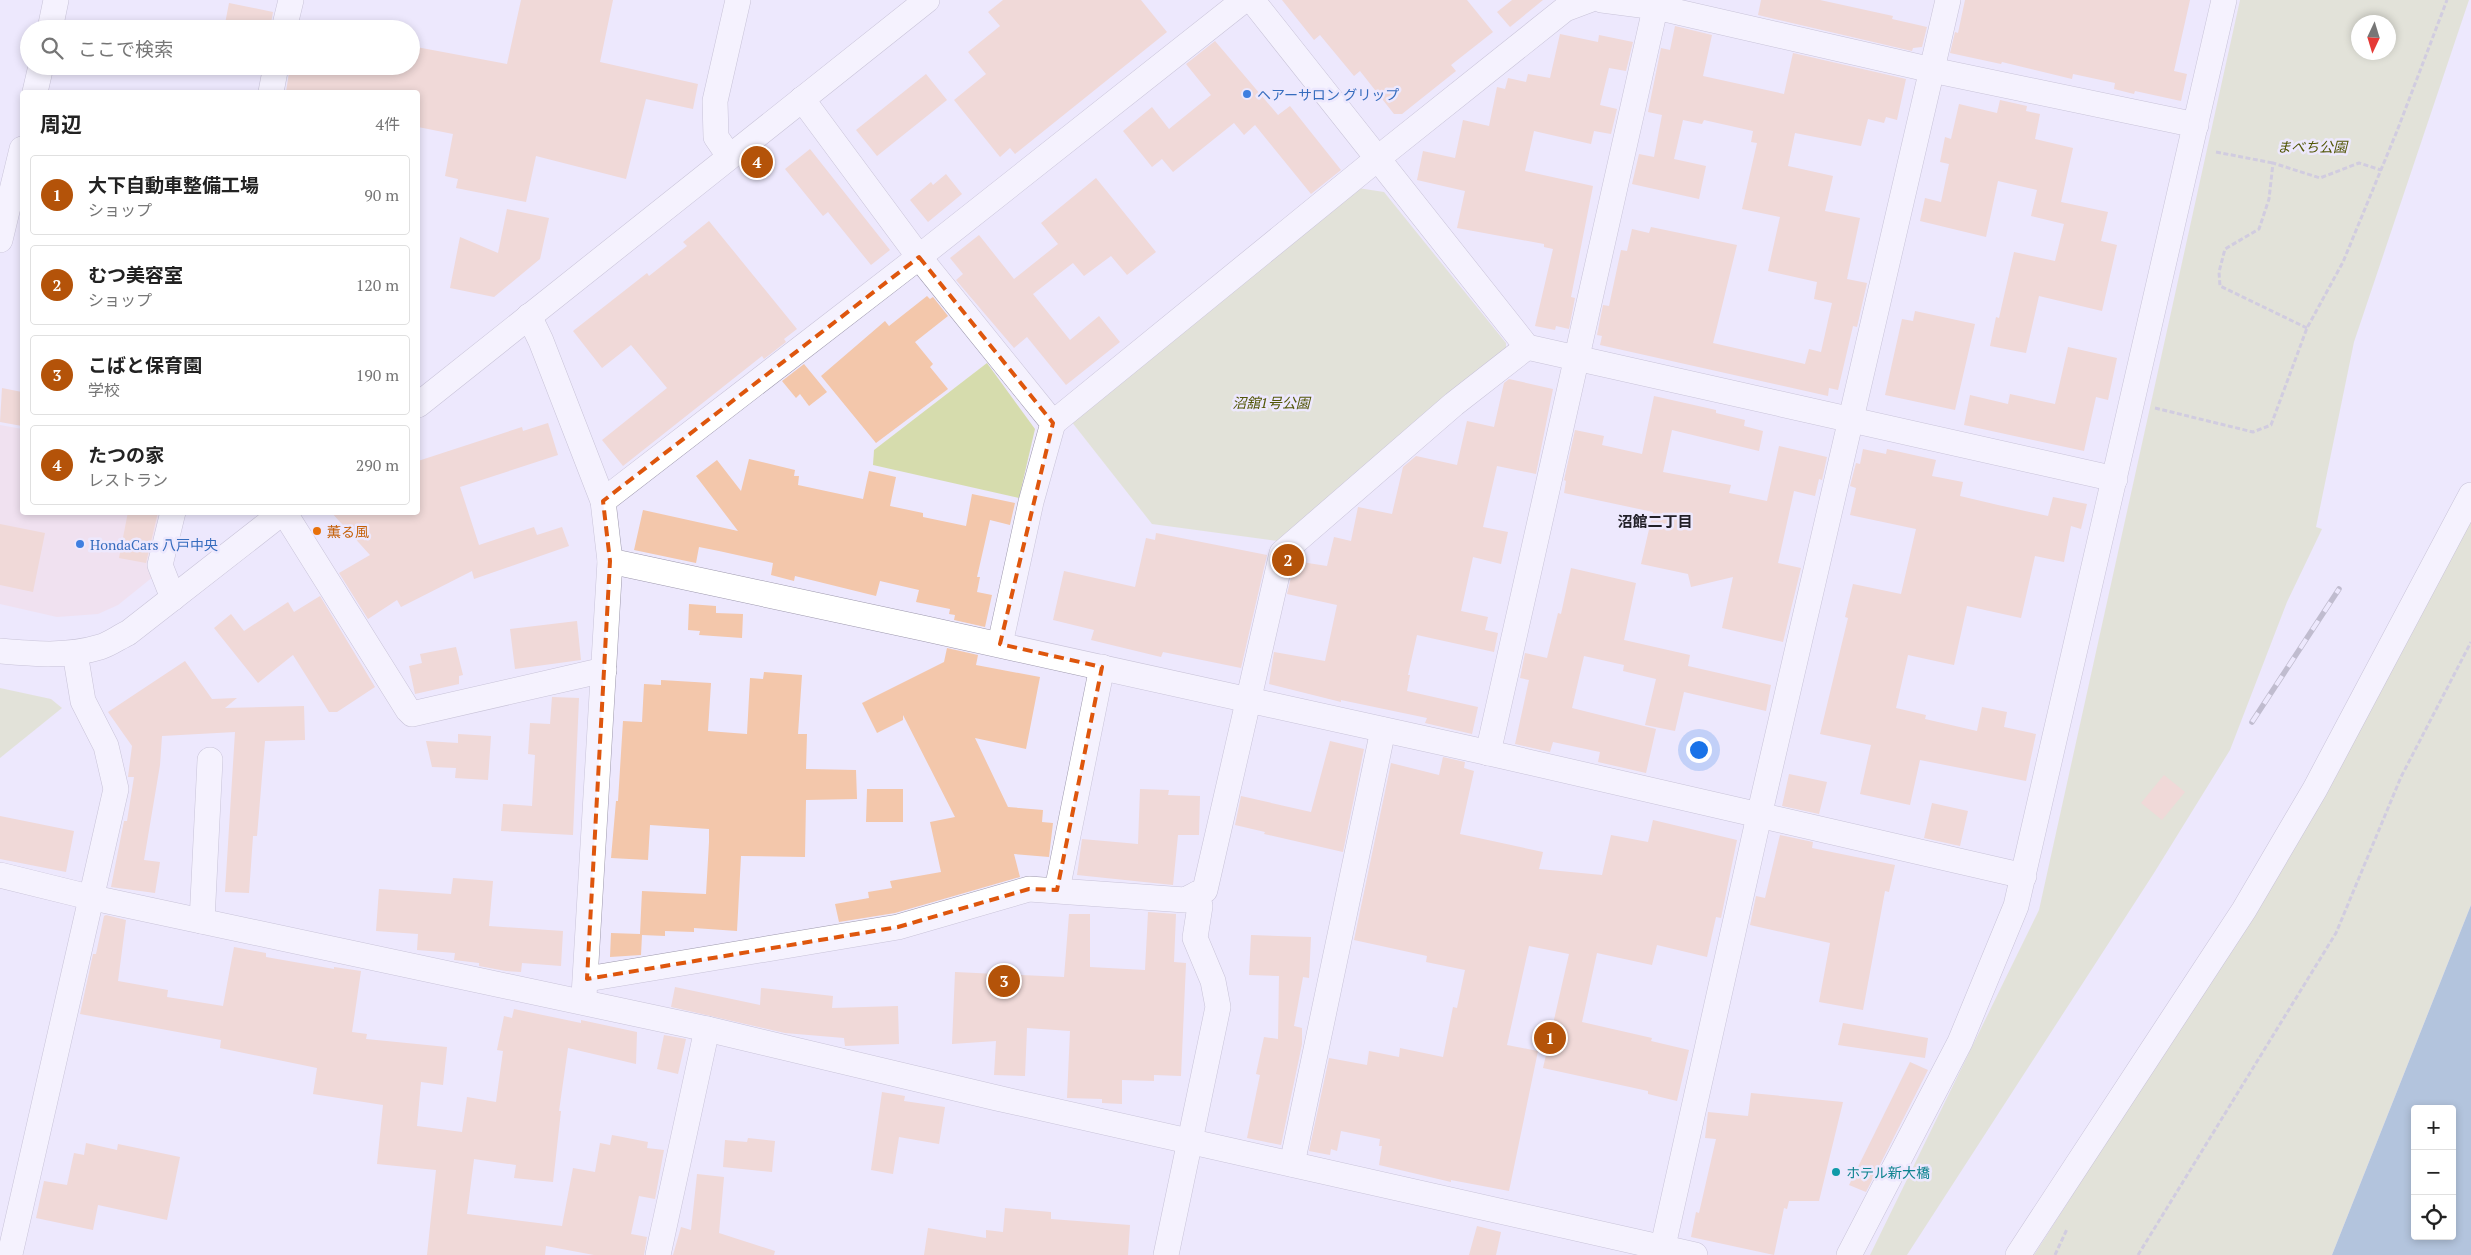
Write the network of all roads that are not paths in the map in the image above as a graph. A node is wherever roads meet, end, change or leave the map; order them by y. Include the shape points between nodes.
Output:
1 (56, 0) edge
2 (291, 0) edge
3 (738, 0) edge
4 (928, 0) edge
5 (1244, 0) edge
6 (1252, 0) edge
7 (1589, 0) edge
8 (1602, 0) edge
9 (1948, 0) edge
10 (2224, 0) edge
11 (1657, 3) edge
12 (52, 20) edge
13 (286, 20) edge
14 (1932, 70) junction
15 (39, 75) edge
16 (274, 75) edge
17 (35, 90) edge
18 (271, 90) edge
19 (802, 99) junction
20 (2196, 125) junction
21 (729, 156) junction
22 (20, 157) edge
23 (1377, 158) junction
24 (0, 240) edge
25 (919, 256) junction
26 (530, 316) junction
27 (1528, 347) junction
28 (1575, 357) junction
29 (420, 403) edge
30 (1850, 420) junction
31 (1052, 423) junction
32 (2115, 479) junction
33 (2471, 495) edge
34 (603, 501) junction
35 (172, 515) edge
36 (279, 515) edge
37 (285, 515) edge
38 (610, 561) junction
39 (172, 598) junction
40 (1000, 644) junction
41 (0, 651) edge
42 (75, 652) junction
43 (1102, 667) junction
44 (604, 670) junction
45 (1250, 701) junction
46 (1383, 730) junction
47 (1488, 753) junction
48 (210, 760) dead end
49 (1759, 816) junction
50 (0, 875) edge
51 (2024, 876) junction
52 (1056, 890) junction
53 (1197, 894) junction
54 (89, 897) junction
55 (202, 921) junction
56 (585, 991) junction
57 (707, 1029) junction
58 (1191, 1141) junction
59 (1292, 1164) junction
60 (1662, 1251) edge
61 (8, 1254) edge
62 (658, 1255) edge
63 (1166, 1255) edge
64 (1695, 1255) edge
65 (1849, 1255) edge
66 (2018, 1255) edge

1 - 12 street
2 - 13 street
3 - 21 street via 715,101 716,137
4 - 19 street
5 - 25 street
6 - 23 street
7 - 23 street via 1565,9
8 - 11 street
9 - 14 street
10 - 20 street
11 - 14 street
11 - 28 street
14 - 20 street
14 - 30 street
15 - 17 street
16 - 18 street
19 - 21 street
19 - 25 street
20 - 32 street
21 - 26 street
22 - 24 street
23 - 27 street
23 - 31 street
25 - 31 street
25 - 34 street
26 - 29 street
26 - 34 street
27 - 28 street
27 - 45 street via 1454,404 1282,553
28 - 30 street
28 - 47 street
30 - 32 street
30 - 49 street
31 - 40 street
32 - 51 street
33 - 66 street via 2315,789 2244,910
34 - 38 street
35 - 39 street via 160,565
36 - 39 street
37 - 44 street via 412,714
38 - 40 street
38 - 44 street
39 - 42 street via 128,633 102,646
40 - 43 street
41 - 42 street via 31,654
42 - 54 street via 83,701 106,746 116,789
43 - 45 street
43 - 52 street
44 - 56 street
45 - 46 street
45 - 53 street via 1205,890
46 - 47 street
46 - 59 street
47 - 49 street
48 - 55 street
49 - 51 street
49 - 60 street
50 - 54 street
51 - 65 street via 2016,906 1960,1042
52 - 53 street via 1185,900
52 - 56 street via 1029,889 898,927
53 - 58 street via 1200,906 1195,938 1213,981 1218,1007
54 - 55 street
54 - 61 street
55 - 56 street
56 - 57 street
57 - 58 street
57 - 62 street
58 - 59 street
58 - 63 street
59 - 60 street
60 - 64 street

